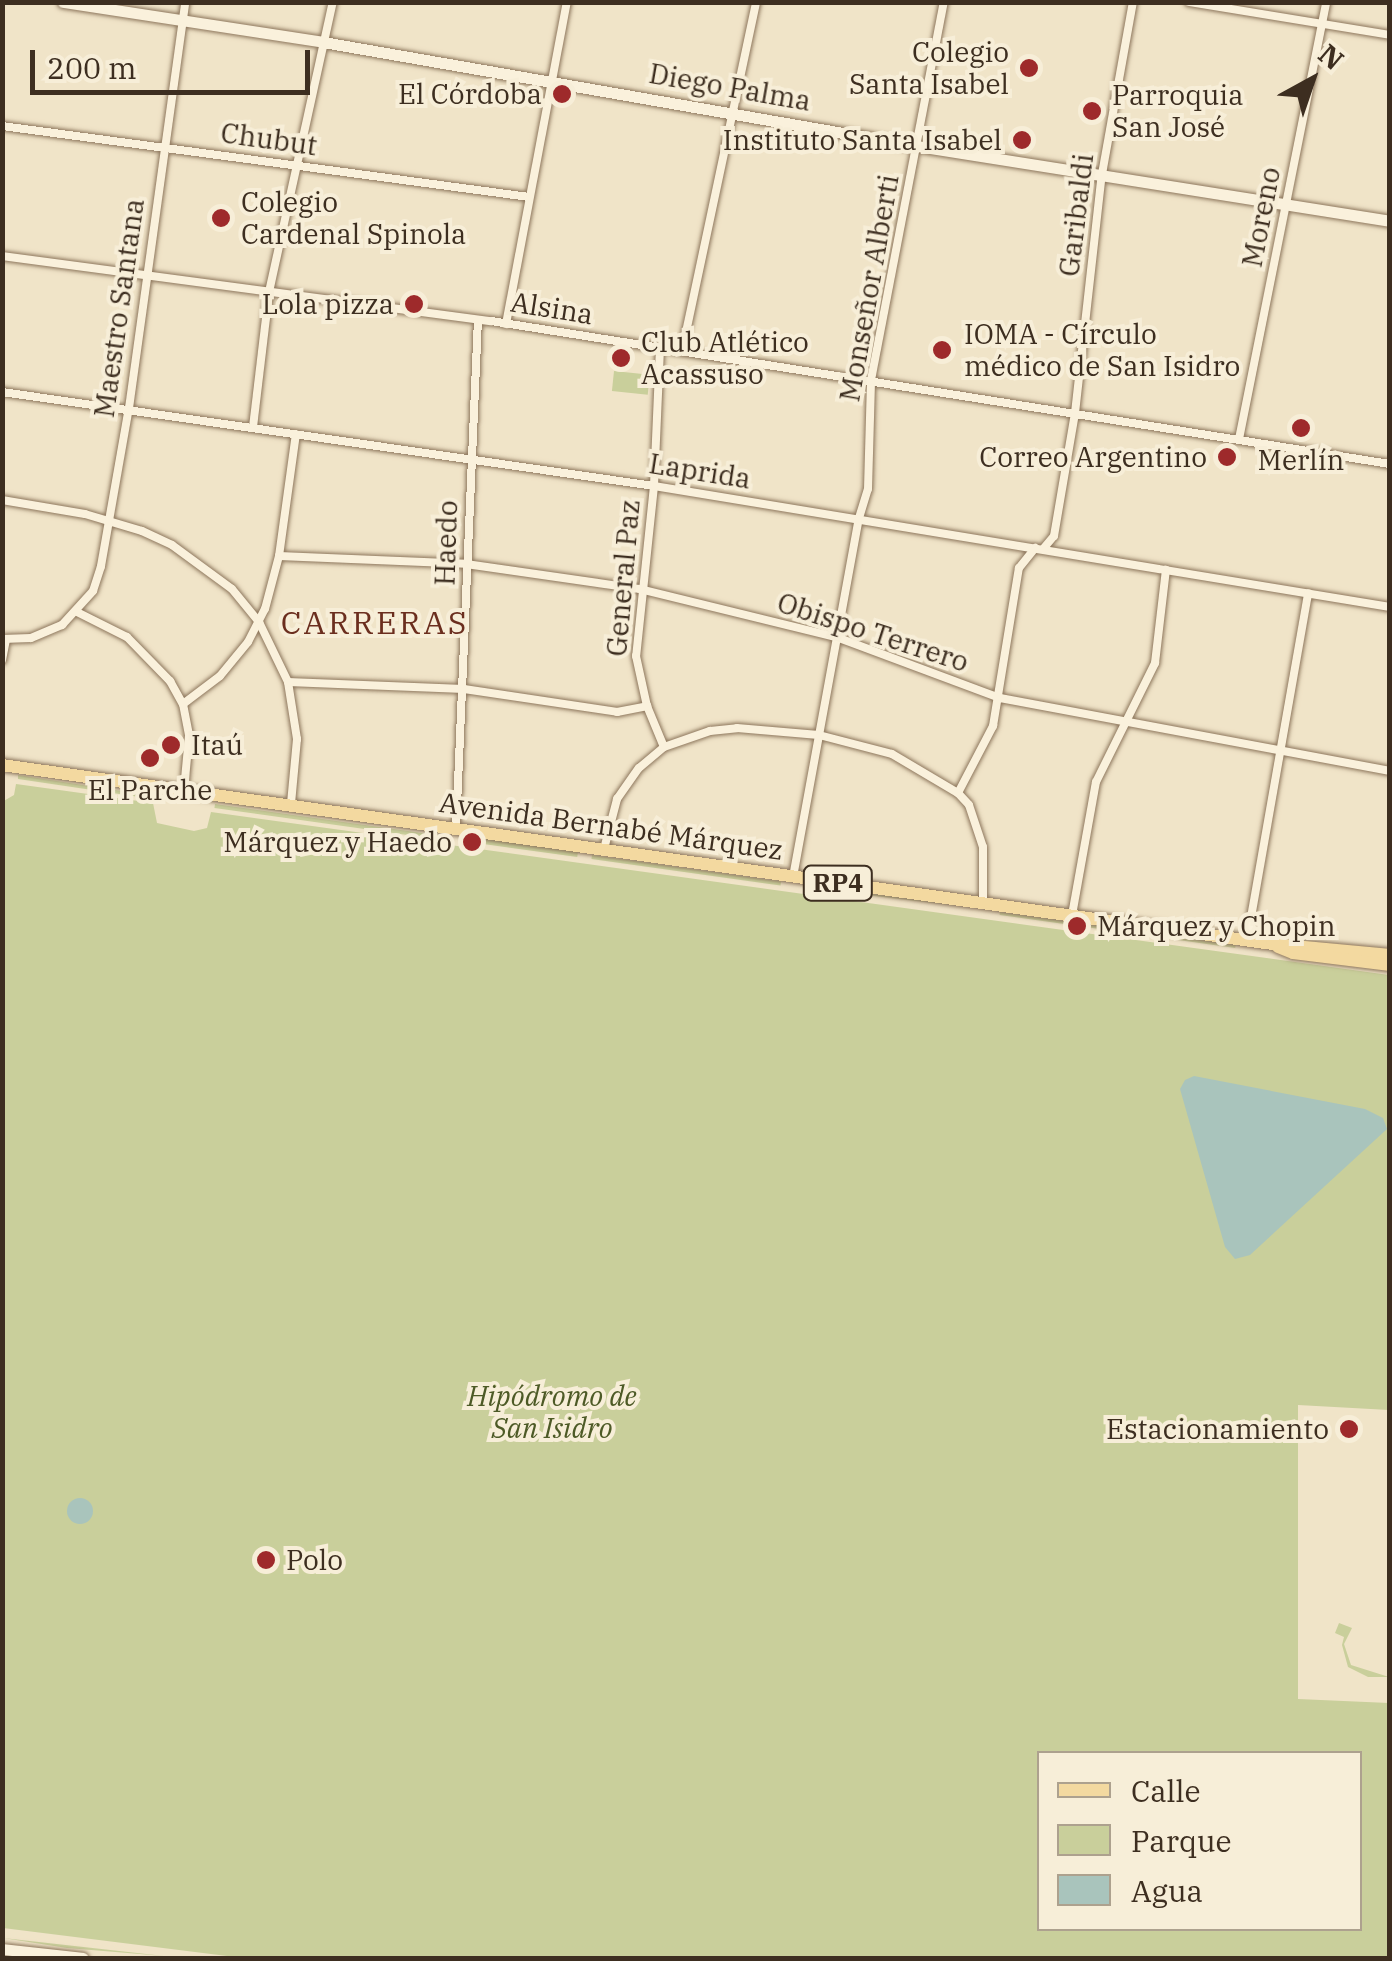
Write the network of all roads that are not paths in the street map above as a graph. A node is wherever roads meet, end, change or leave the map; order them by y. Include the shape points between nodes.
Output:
1 (62, 2) edge
2 (185, 2) edge
3 (333, 2) edge
4 (567, 2) edge
5 (756, 2) edge
6 (944, 2) edge
7 (1133, 2) edge
8 (1189, 2) edge
9 (1326, 2) edge
10 (182, 20) junction
11 (1322, 24) junction
12 (1390, 35) edge
13 (323, 42) junction
14 (551, 81) junction
15 (735, 113) junction
16 (2, 126) edge
17 (917, 146) junction
18 (164, 148) junction
19 (294, 165) junction
20 (1102, 174) junction
21 (529, 197) junction
22 (1286, 204) junction
23 (1390, 221) edge
24 (2, 256) edge
25 (144, 276) junction
26 (269, 292) junction
27 (478, 320) junction
28 (506, 324) junction
29 (660, 348) junction
30 (682, 351) junction
31 (871, 380) junction
32 (2, 392) edge
33 (129, 408) junction
34 (1075, 413) junction
35 (253, 427) junction
36 (296, 434) junction
37 (1240, 439) junction
38 (472, 460) junction
39 (1390, 464) edge
40 (654, 486) junction
41 (2, 500) edge
42 (858, 518) junction
43 (109, 520) junction
44 (1039, 548) junction
45 (279, 556) junction
46 (466, 564) junction
47 (1166, 570) junction
48 (640, 589) junction
49 (1308, 592) junction
50 (1390, 607) edge
51 (77, 612) junction
52 (258, 622) junction
53 (836, 637) junction
54 (4, 639) edge
55 (2, 660) edge
56 (288, 682) junction
57 (464, 689) junction
58 (1000, 698) junction
59 (183, 704) junction
60 (647, 706) junction
61 (1124, 722) junction
62 (819, 735) junction
63 (664, 747) junction
64 (1281, 752) junction
65 (2, 765) edge
66 (1390, 771) edge
67 (184, 790) junction
68 (958, 794) junction
69 (292, 804) junction
70 (456, 829) junction
71 (604, 850) junction
72 (793, 877) junction
73 (983, 903) junction
74 (1072, 915) junction
75 (1246, 940) junction
76 (1272, 944) junction
77 (1390, 955) edge
78 (1390, 965) edge
79 (2, 1949) edge
80 (83, 1958) edge

1 - 10 street, Diego Palma
2 - 10 street, Maestro Santana
3 - 13 street
4 - 14 street
5 - 15 street
6 - 17 street, Monseñor Alberti
7 - 20 street, Garibaldi
8 - 11 street
9 - 11 street, Moreno
10 - 13 street, Diego Palma
10 - 18 street, Maestro Santana
11 - 12 street
11 - 22 street, Moreno
13 - 14 street, Diego Palma
13 - 19 street
14 - 15 street, Diego Palma
14 - 21 street
15 - 17 street, Diego Palma
15 - 30 street
16 - 18 street, Chubut
17 - 20 street, Diego Palma
17 - 31 street, Monseñor Alberti
18 - 19 street, Chubut
18 - 25 street, Maestro Santana
19 - 21 street, Chubut
19 - 26 street
20 - 22 street, Diego Palma
20 - 34 street, Garibaldi
21 - 28 street
22 - 23 street, Diego Palma
22 - 37 street, Moreno
24 - 25 street, Alsina
25 - 26 street, Alsina
25 - 33 street, Maestro Santana
26 - 27 street, Alsina
26 - 35 street
27 - 28 street, Alsina
27 - 38 street, Haedo
28 - 29 street, Alsina
29 - 30 street, Alsina
29 - 40 street, General Paz
30 - 31 street, Alsina
31 - 34 street, Alsina
31 - 42 street, Monseñor Alberti via 868,489
32 - 33 street, Laprida
33 - 35 street, Laprida
33 - 43 street, Maestro Santana
34 - 37 street, Alsina
34 - 44 street, Garibaldi via 1054,536
35 - 36 street, Laprida
36 - 38 street, Laprida
36 - 45 street
37 - 39 street, Alsina
38 - 40 street, Laprida
38 - 46 street, Haedo
40 - 42 street, Laprida
40 - 48 street, General Paz
41 - 43 street
42 - 44 street, Laprida
42 - 53 street, Monseñor Alberti
43 - 51 street, Maestro Santana via 93,590
43 - 52 street via 203,565
44 - 47 street, Laprida
44 - 58 street, Garibaldi via 1019,568
45 - 46 street, Obispo Terrero
45 - 52 street
46 - 48 street, Obispo Terrero
46 - 57 street, Haedo
47 - 49 street, Laprida
47 - 61 street via 1156,663
48 - 53 street, Obispo Terrero
48 - 60 street, General Paz via 636,656
49 - 50 street, Laprida
49 - 64 street
51 - 54 street via 48,632
51 - 59 street via 127,637
52 - 56 street
52 - 59 street via 220,676
53 - 58 street, Obispo Terrero
53 - 62 street, Monseñor Alberti
54 - 55 street
56 - 57 street
56 - 69 street via 297,739
57 - 60 street via 618,712
57 - 70 street, Haedo
58 - 61 street, Obispo Terrero
58 - 68 street, Garibaldi via 986,745
59 - 67 street via 190,736
60 - 63 street, General Paz
61 - 64 street, Obispo Terrero
61 - 74 street via 1090,804
62 - 63 street via 737,728
62 - 68 street via 892,754
62 - 72 street, Monseñor Alberti
63 - 71 street via 617,798
64 - 66 street, Obispo Terrero
64 - 75 street
65 - 67 main road, Avenida Bernabé Márquez / RP4
67 - 69 main road, Avenida Bernabé Márquez / RP4
68 - 73 street via 969,805 983,847
69 - 70 main road, Avenida Bernabé Márquez / RP4
70 - 71 main road, Avenida Bernabé Márquez / RP4
71 - 72 main road, Avenida Bernabé Márquez / RP4
72 - 73 main road, Avenida Bernabé Márquez / RP4
73 - 74 main road, Avenida Bernabé Márquez / RP4
74 - 75 main road, Avenida Bernabé Márquez / RP4
75 - 76 main road, Avenida Bernabé Márquez / RP4
76 - 77 main road, Avenida Bernabé Márquez / RP4
76 - 78 main road, Avenida Bernabé Márquez / RP4 via 1293,953
79 - 80 street

